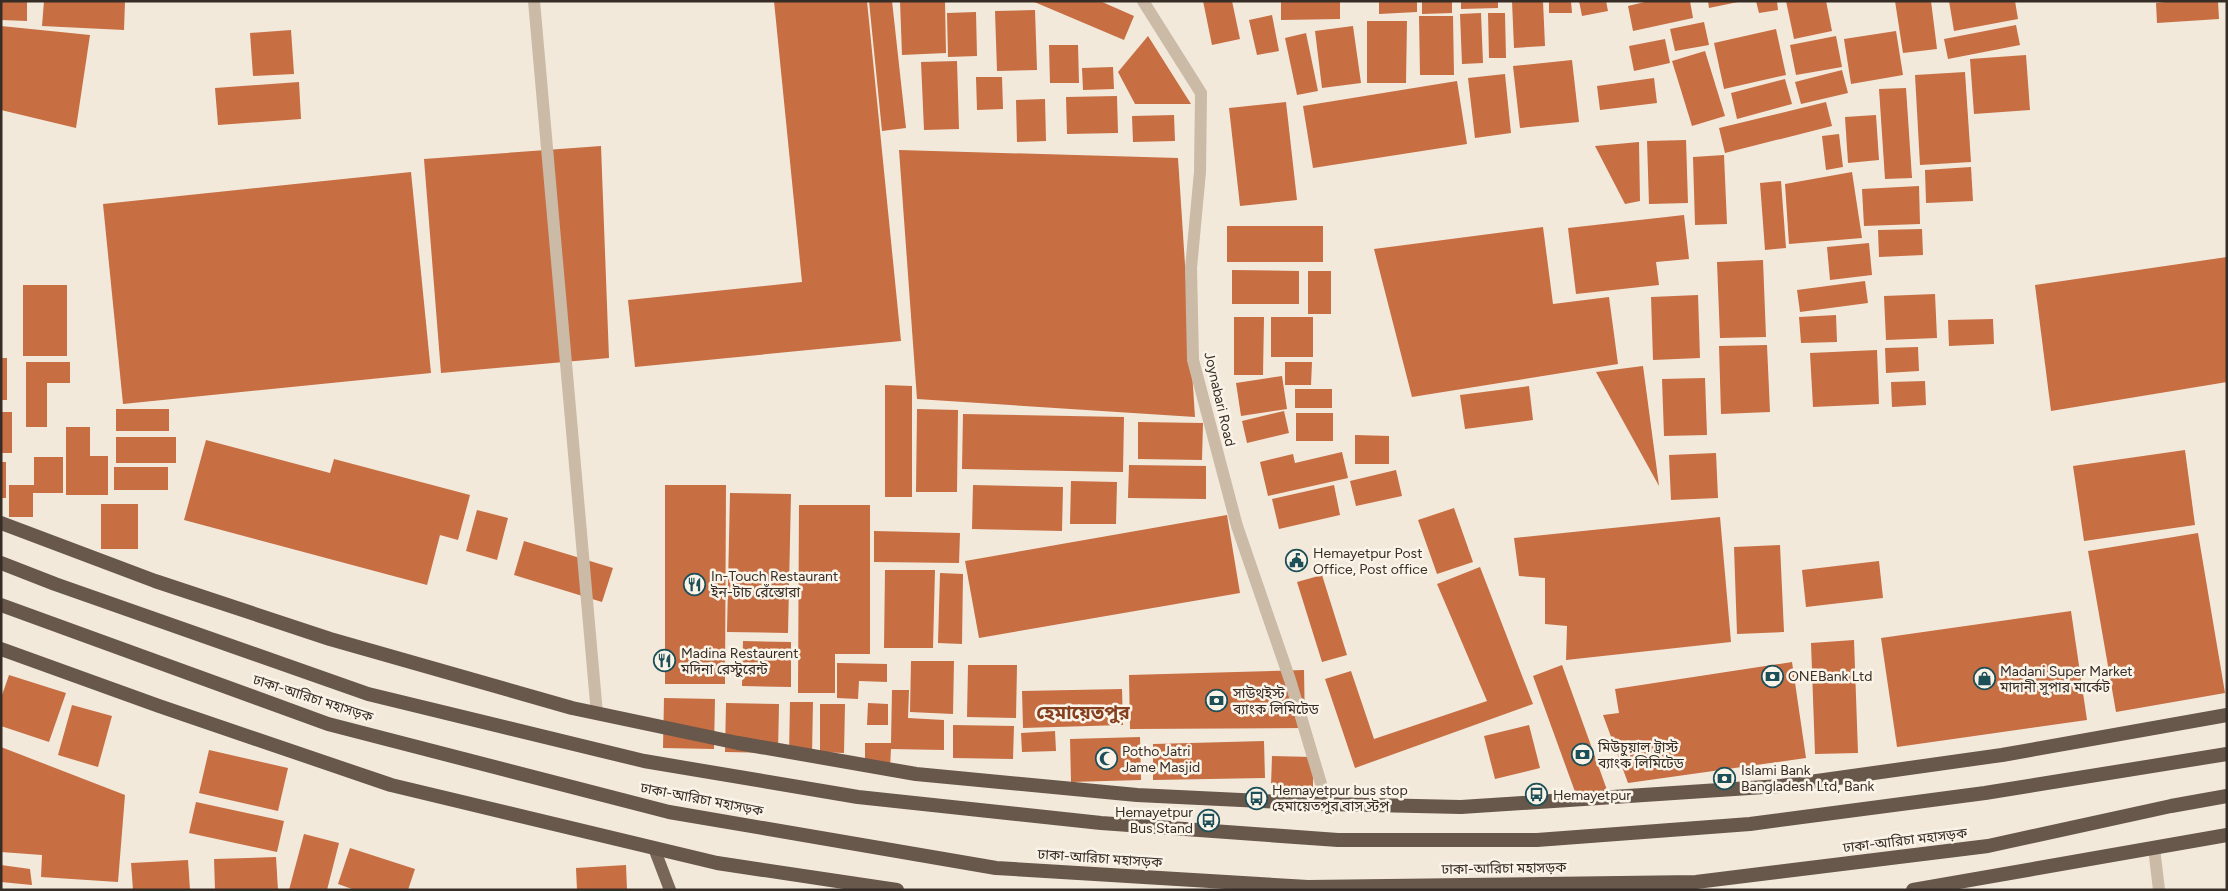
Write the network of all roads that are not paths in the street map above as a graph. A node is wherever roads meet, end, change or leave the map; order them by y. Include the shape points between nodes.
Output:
1 (534, 1) edge
2 (1143, 1) edge
3 (1, 523) edge
4 (1, 563) edge
5 (1, 605) edge
6 (1, 649) edge
7 (598, 714) junction
8 (2227, 715) edge
9 (2227, 754) edge
10 (2227, 796) edge
11 (1327, 804) junction
12 (2227, 835) edge
13 (654, 848) junction
14 (2154, 848) junction
15 (670, 890) edge
16 (897, 890) edge
17 (1913, 890) edge
18 (2159, 890) edge

1 - 7 street
2 - 11 street, Joynabari Road via 1201,92 1200,172 1191,268 1193,360 1237,526 1290,680
3 - 7 highway via 155,581 330,639
4 - 9 highway, ঢাকা-আরিচা মহাসড়ক via 368,694 644,761 858,797 1100,823 1338,840 1537,840 1750,824 1985,793
5 - 10 highway, ঢাকা-আরিচা মহাসড়ক via 338,726 669,812 996,868 1308,887 1696,882 1988,846
6 - 13 highway via 391,785
7 - 11 highway via 738,743 916,774 1138,795
8 - 11 highway via 2002,755 1781,786 1461,807
12 - 14 highway
13 - 15 main road
13 - 16 highway via 717,863
14 - 17 highway
14 - 18 street

